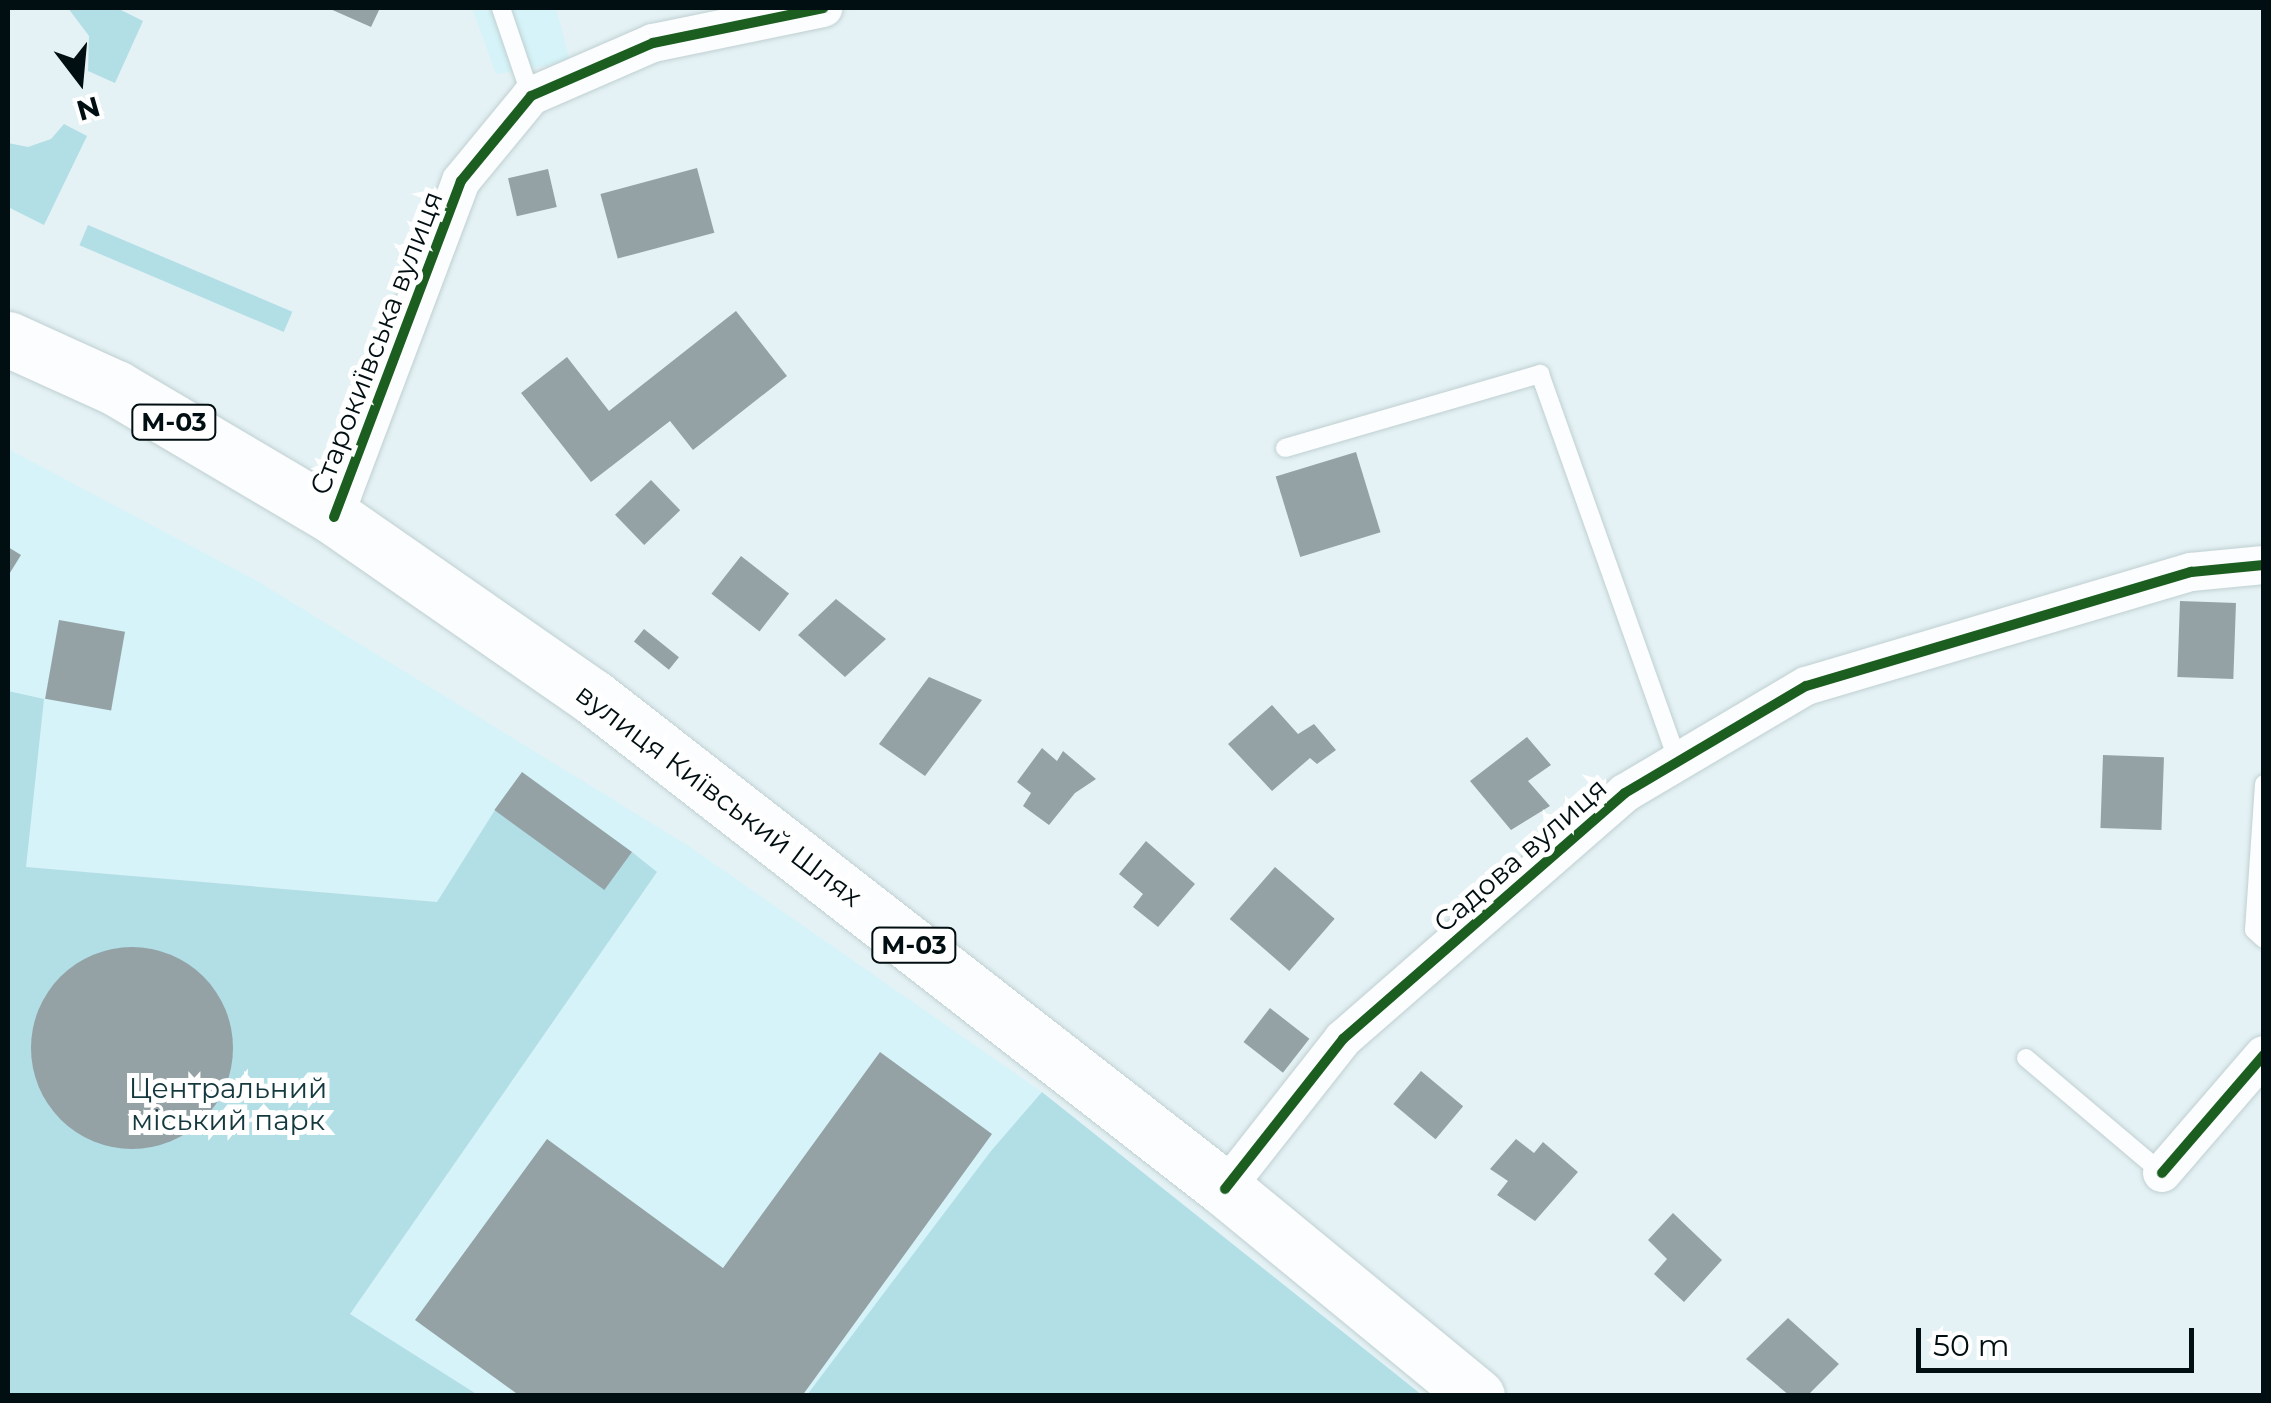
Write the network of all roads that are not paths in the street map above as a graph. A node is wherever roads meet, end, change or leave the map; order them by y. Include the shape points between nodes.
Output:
1 (501, 8) edge
2 (823, 8) edge
3 (531, 96) junction
4 (8, 338) edge
5 (1285, 448) dead end
6 (334, 517) junction
7 (2264, 564) edge
8 (1678, 761) junction
9 (2264, 784) edge
10 (2264, 939) edge
11 (2264, 1056) edge
12 (2026, 1058) dead end
13 (2162, 1174) joint
14 (1226, 1189) junction
15 (1477, 1396) edge

1 - 3 lane
2 - 3 street, Старокиївська вулиця via 653,43
3 - 6 street, Старокиївська вулиця via 462,181
4 - 6 highway, вулиця Київський Шлях / М-03 via 116,388
5 - 8 lane via 1540,374
6 - 14 highway, вулиця Київський Шлях / М-03 via 593,697
7 - 8 street, Садова вулиця via 2191,572 1806,686
8 - 14 street, Садова вулиця via 1625,793 1343,1039
9 - 10 lane via 2254,930
11 - 13 street
12 - 13 lane
14 - 15 highway, вулиця Київський Шлях / М-03

